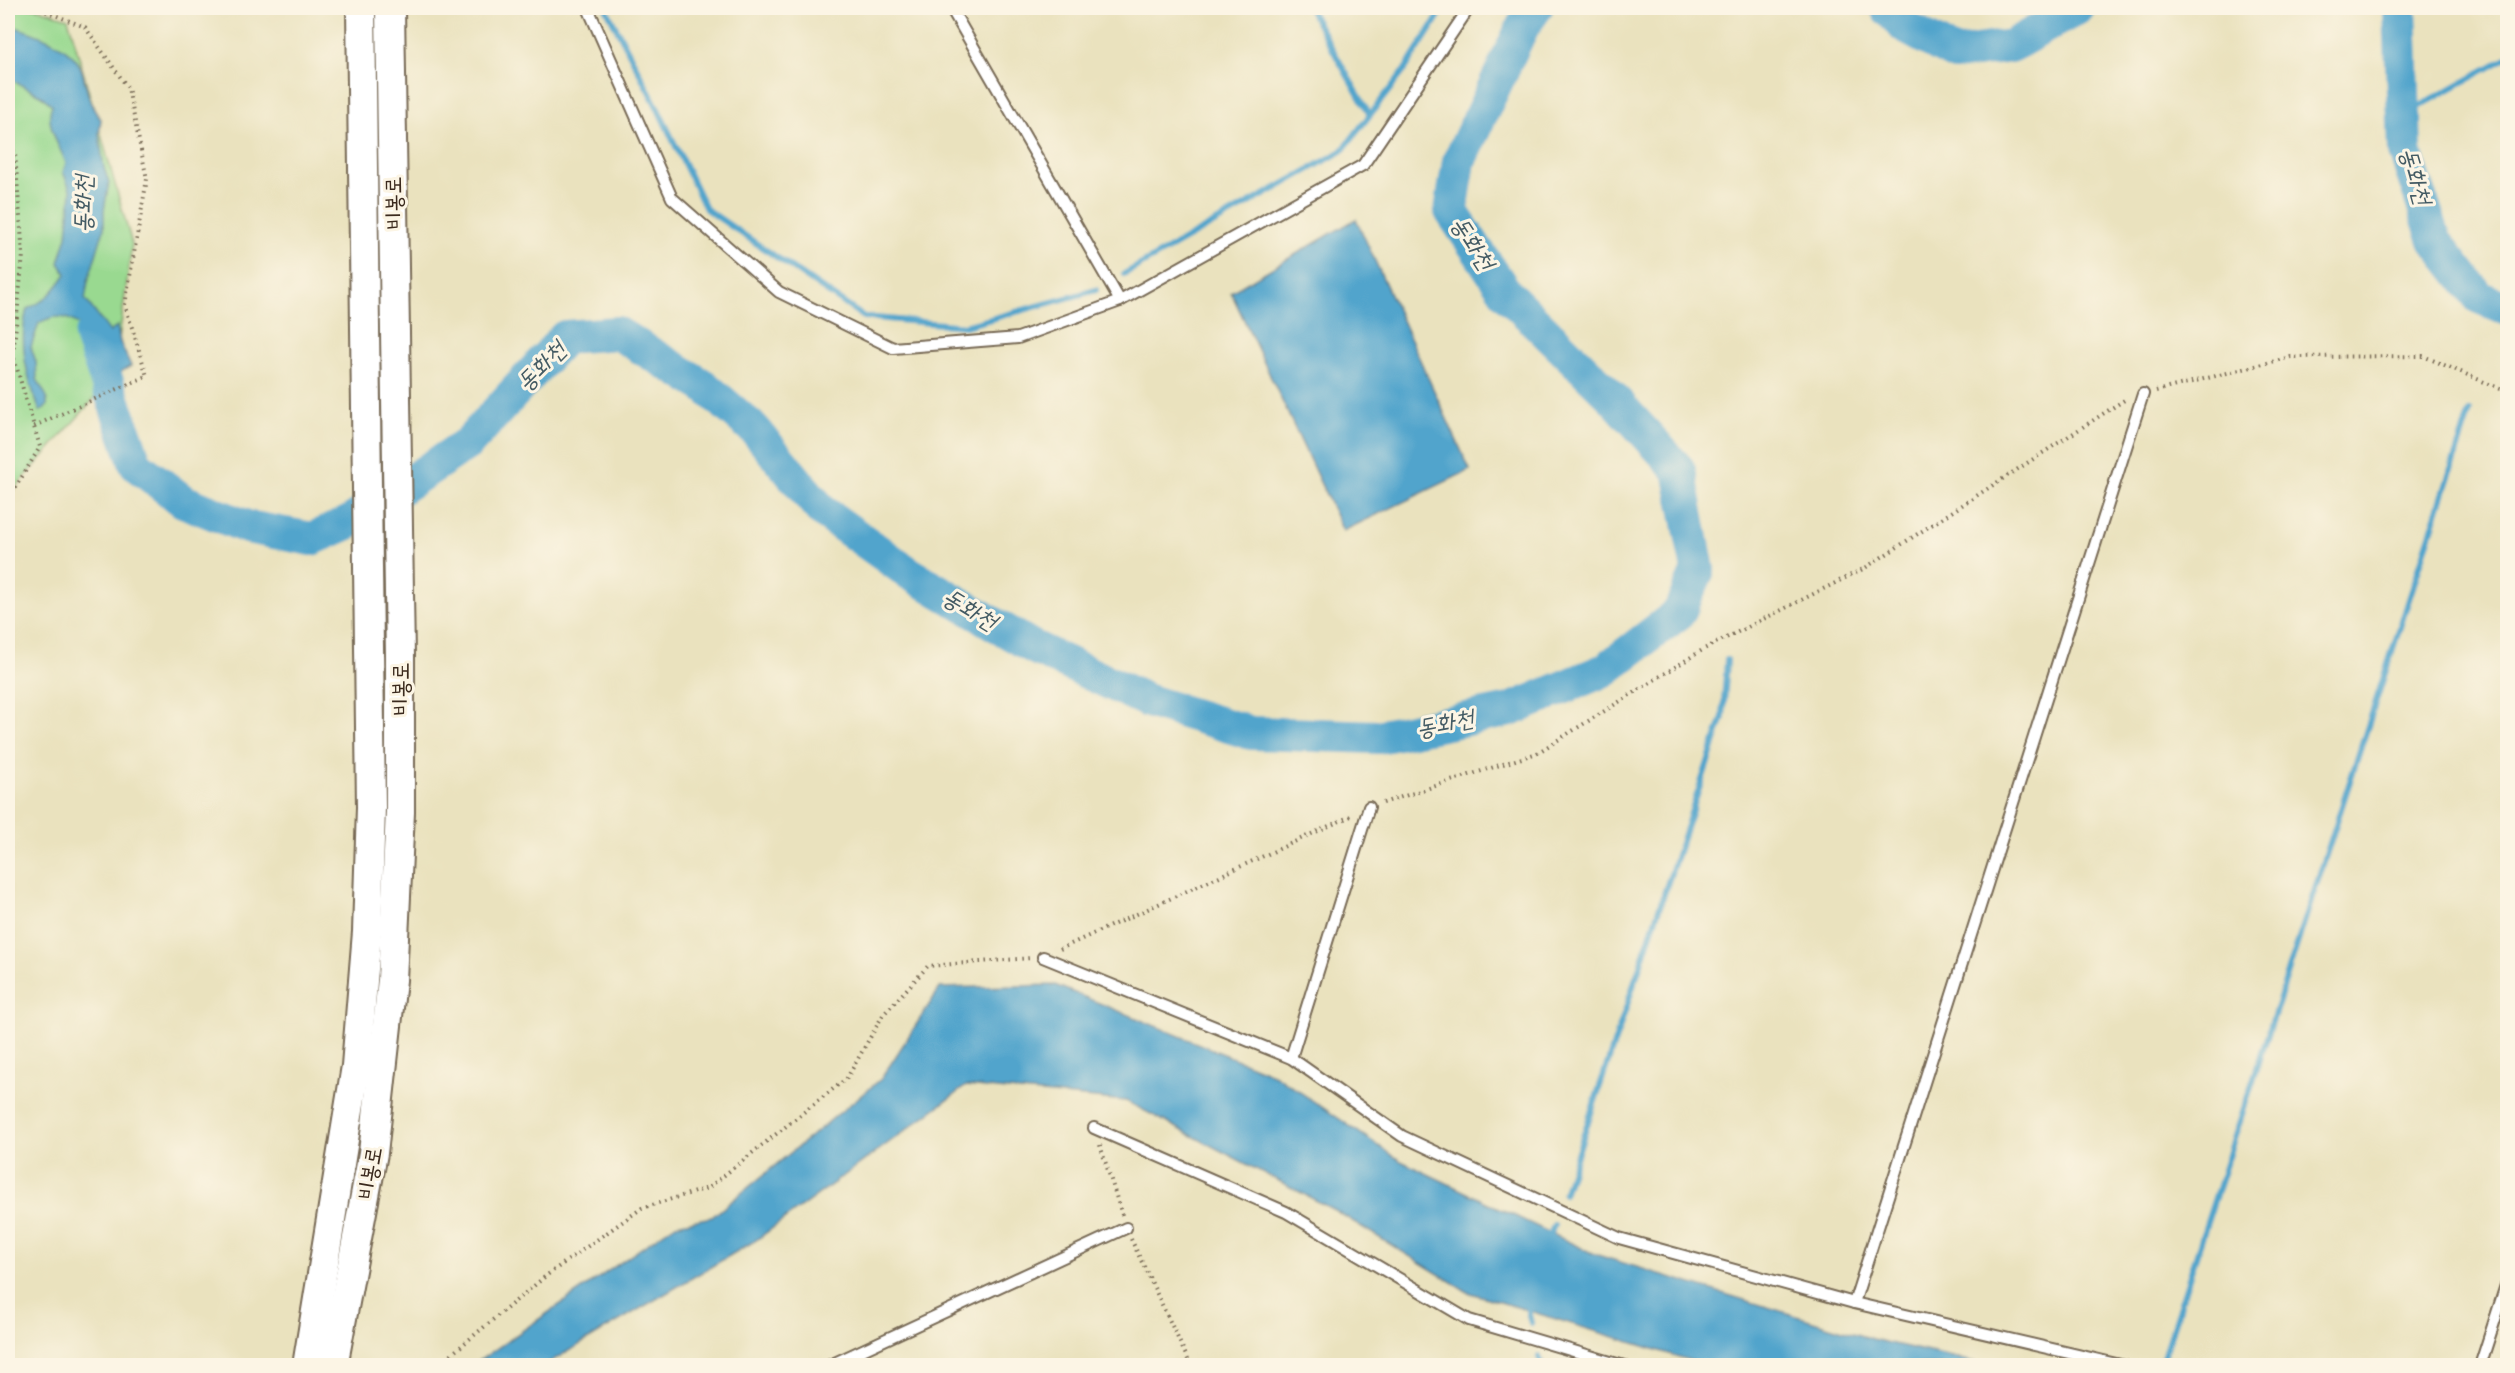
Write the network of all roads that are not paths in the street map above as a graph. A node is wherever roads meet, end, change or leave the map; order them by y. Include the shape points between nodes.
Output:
1 (361, 8) edge
2 (390, 8) edge
3 (588, 8) edge
4 (951, 8) edge
5 (1469, 8) edge
6 (1120, 301) junction
7 (2143, 394) road end
8 (1369, 807) road end
9 (1042, 957) road end
10 (1291, 1058) junction
11 (1094, 1128) road end
12 (1126, 1228) road end
13 (2508, 1279) edge
14 (1854, 1303) junction
15 (308, 1365) edge
16 (333, 1365) edge
17 (828, 1365) edge
18 (1624, 1365) edge
19 (2125, 1365) edge
20 (2480, 1365) edge

1 - 15 street, 비봉로 via 371,807 367,932 356,1066
2 - 16 street, 비봉로 via 400,812 392,980 373,1153
3 - 6 lane via 672,198 779,292 893,348 1018,338
4 - 6 lane
5 - 6 lane via 1363,165
7 - 14 lane
8 - 10 lane
9 - 10 lane
10 - 14 lane via 1402,1136 1619,1238
11 - 18 lane via 1286,1212 1469,1320
12 - 17 lane
13 - 20 lane
14 - 19 lane

